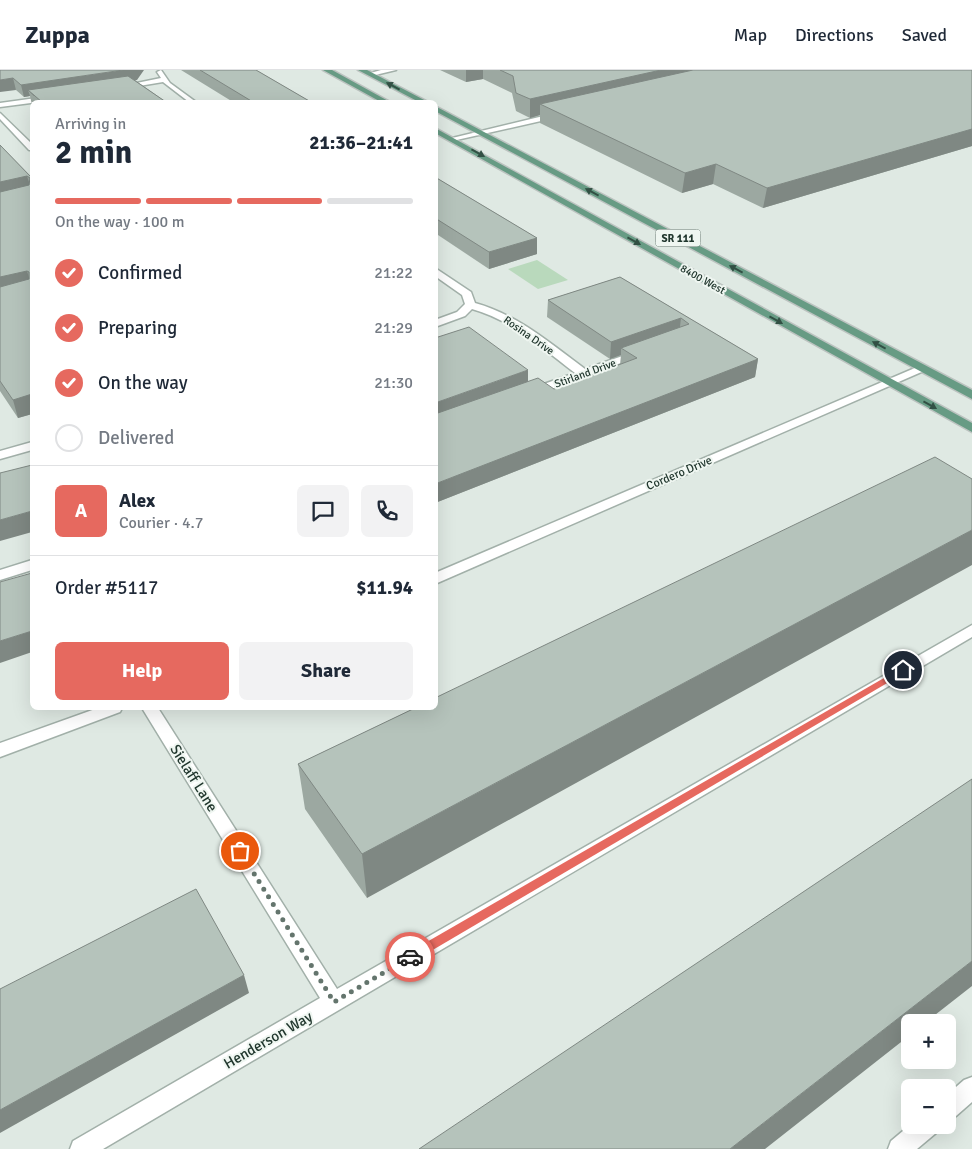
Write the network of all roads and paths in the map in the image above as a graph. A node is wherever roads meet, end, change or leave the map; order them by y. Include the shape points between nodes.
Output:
1 (160, 70) edge
2 (327, 70) edge
3 (362, 70) edge
4 (392, 70) edge
5 (371, 74) junction
6 (164, 80) junction
7 (114, 88) edge
8 (61, 96) edge
9 (30, 100) edge
10 (30, 100) edge
11 (191, 100) edge
12 (382, 100) edge
13 (420, 100) edge
14 (0, 104) edge
15 (438, 110) edge
16 (572, 111) edge
17 (0, 115) edge
18 (438, 132) edge
19 (480, 132) junction
20 (452, 139) junction
21 (30, 146) edge
22 (438, 273) edge
23 (470, 305) junction
24 (438, 323) edge
25 (653, 349) edge
26 (922, 368) junction
27 (584, 374) junction
28 (889, 382) junction
29 (972, 395) edge
30 (519, 397) edge
31 (972, 428) edge
32 (30, 447) edge
33 (0, 455) edge
34 (30, 566) edge
35 (0, 574) edge
36 (438, 578) edge
37 (972, 630) edge
38 (109, 710) edge
39 (151, 710) edge
40 (0, 750) edge
41 (334, 1002) junction
42 (972, 1088) edge
43 (956, 1101) edge
44 (917, 1134) edge
45 (82, 1149) edge
46 (899, 1149) edge

1 - 6 street
2 - 12 main road
3 - 5 main road
4 - 5 street
13 -> 5 main road
6 - 7 street
6 - 11 street
8 - 9 street
10 - 14 street
15 - 19 main road, 8400 West / SR 111
16 - 19 street
17 - 21 street
18 - 20 main road, 8400 West / SR 111
19 - 20 street
26 -> 19 main road, 8400 West / SR 111
20 -> 28 main road, 8400 West / SR 111
22 - 23 street via 467,294
23 - 24 street via 461,314
23 - 27 street, Rosina Drive via 508,320
25 - 27 street, Stirland Drive
26 - 28 street, Cordero Drive
26 - 29 main road, 8400 West / SR 111
27 - 30 street, Stirland Drive
28 -> 31 main road, 8400 West / SR 111
28 - 36 street, Cordero Drive
32 - 33 street
34 - 35 street
37 - 41 street, Henderson Way
38 - 40 street
39 - 41 street, Sielaff Lane
41 - 45 street, Henderson Way
42 - 43 street
44 - 46 street

